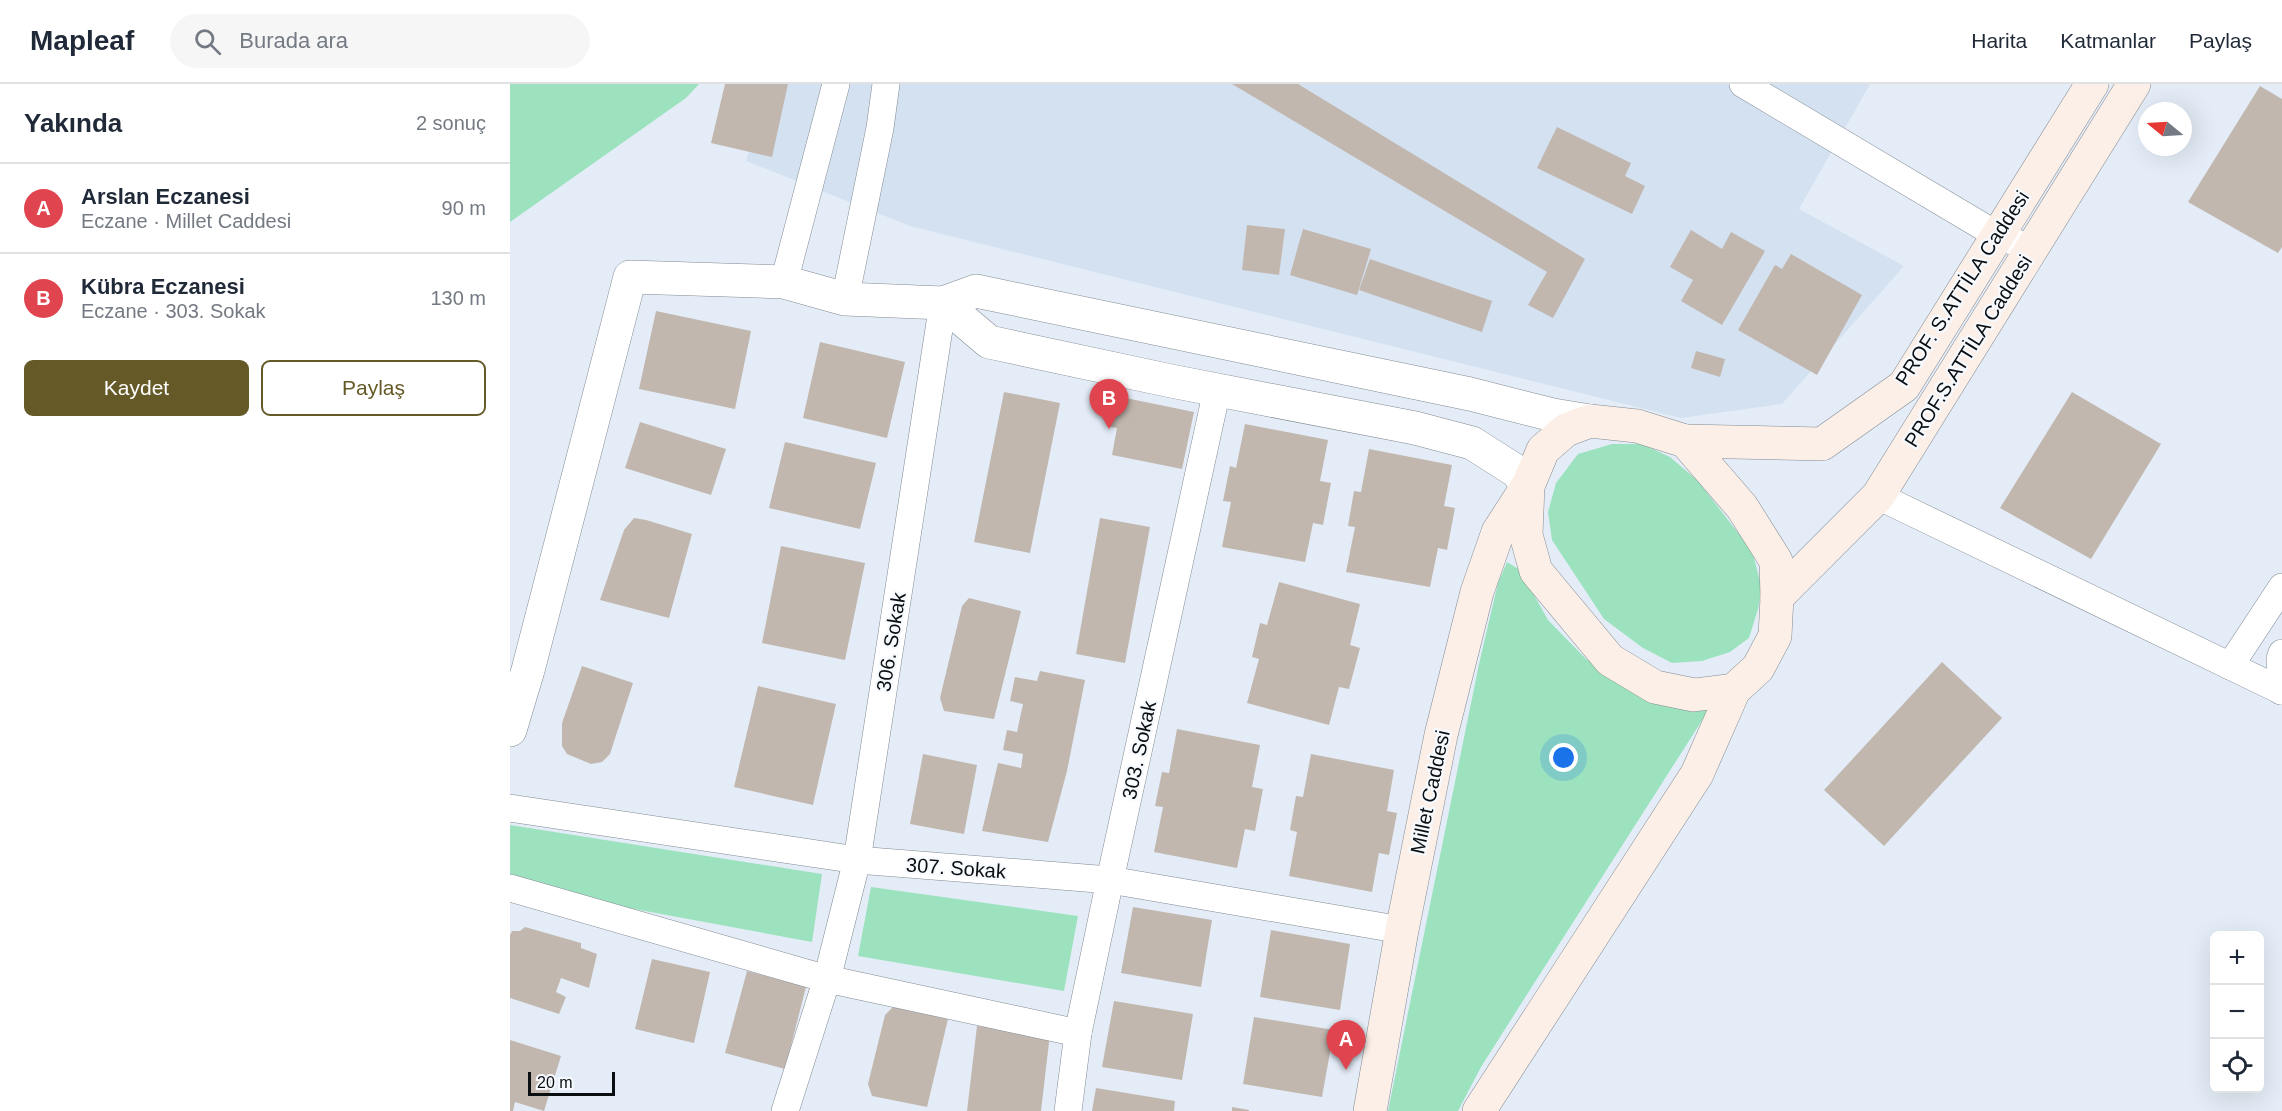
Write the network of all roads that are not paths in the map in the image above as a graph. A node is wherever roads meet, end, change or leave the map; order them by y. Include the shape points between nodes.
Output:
1 (836, 84) edge
2 (886, 84) edge
3 (1743, 84) edge
4 (2092, 84) edge
5 (2134, 84) edge
6 (1997, 235) junction
7 (2032, 249) junction
8 (784, 282) junction
9 (844, 299) junction
10 (943, 303) junction
11 (1217, 390) junction
12 (1590, 421) junction
13 (1685, 441) junction
14 (1528, 486) junction
15 (1878, 495) junction
16 (2282, 587) edge
17 (1777, 597) junction
18 (2282, 653) edge
19 (2230, 666) junction
20 (1734, 690) junction
21 (2281, 691) edge
22 (510, 730) edge
23 (510, 807) edge
24 (857, 860) junction
25 (1110, 880) junction
26 (510, 888) edge
27 (1402, 930) junction
28 (827, 979) junction
29 (1078, 1033) junction
30 (785, 1111) edge
31 (1068, 1111) edge
32 (1370, 1111) edge
33 (1479, 1111) edge

1 - 8 street
2 - 9 street
3 - 6 street
4 - 6 main road, PROF. S.ATTİLA Caddesi
5 - 7 main road, PROF.S.ATTİLA Caddesi
6 - 7 street
6 - 13 main road, PROF. S.ATTİLA Caddesi via 1904,386 1822,444
7 - 15 main road, PROF.S.ATTİLA Caddesi
8 - 9 street
8 - 22 street via 630,277
9 - 10 street
10 - 11 street via 989,342
10 - 12 street via 976,291
10 - 24 street, 306. Sokak
11 - 14 street via 1472,442 1516,471
11 - 25 street, 303. Sokak
12 - 13 main road, PROF. S.ATTİLA Caddesi via 1637,426
12 - 14 main road via 1566,430 1543,450
13 - 17 main road via 1742,507 1776,561
14 - 20 main road via 1526,535 1536,571 1610,660 1655,687 1694,695
14 - 27 main road, Millet Caddesi via 1498,532 1477,592 1441,735
15 - 17 main road, PROF.S.ATTİLA Caddesi
15 - 19 street
16 - 19 street
17 - 20 main road via 1775,636 1758,668
18 - 21 street
19 - 21 street
20 - 33 main road via 1697,774
23 - 24 street, 307. Sokak
24 - 25 street, 307. Sokak
24 - 28 street, 306. Sokak
25 - 27 street, 307. Sokak
25 - 29 street, 303. Sokak
26 - 28 street
27 - 32 main road, Millet Caddesi
28 - 29 street
28 - 30 street, 306. Sokak
29 - 31 street, 303. Sokak

